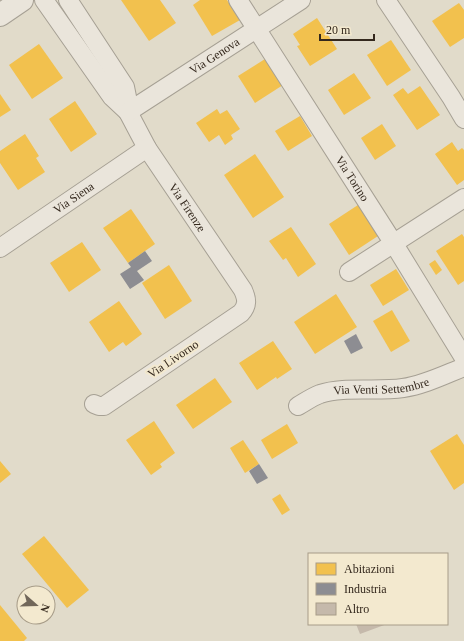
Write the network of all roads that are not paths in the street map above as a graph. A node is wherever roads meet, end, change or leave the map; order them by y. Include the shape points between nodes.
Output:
1 (22, 0) edge
2 (44, 0) edge
3 (68, 0) edge
4 (238, 0) edge
5 (301, 0) edge
6 (386, 0) edge
7 (0, 15) edge
8 (256, 29) junction
9 (128, 112) junction
10 (464, 119) edge
11 (147, 148) junction
12 (464, 198) edge
13 (394, 244) junction
14 (0, 248) edge
15 (349, 272) dead end
16 (247, 303) joint
17 (464, 358) edge
18 (464, 367) edge
19 (94, 404) dead end
20 (298, 406) dead end

1 - 7 street
2 - 9 street, Via Firenze via 112,98
3 - 9 street, Via Firenze via 125,87
4 - 8 street, Via Torino
5 - 8 street, Via Genova
6 - 10 street
8 - 9 street, Via Genova
8 - 13 street, Via Torino
9 - 11 street, Via Firenze
11 - 14 street, Via Siena
11 - 16 street, Via Firenze via 243,290
12 - 13 street
13 - 15 street
13 - 17 street, Via Torino
16 - 19 street, Via Livorno via 241,313 104,406
18 - 20 street, Via Venti Settembre via 405,388 383,391 335,391 319,394

